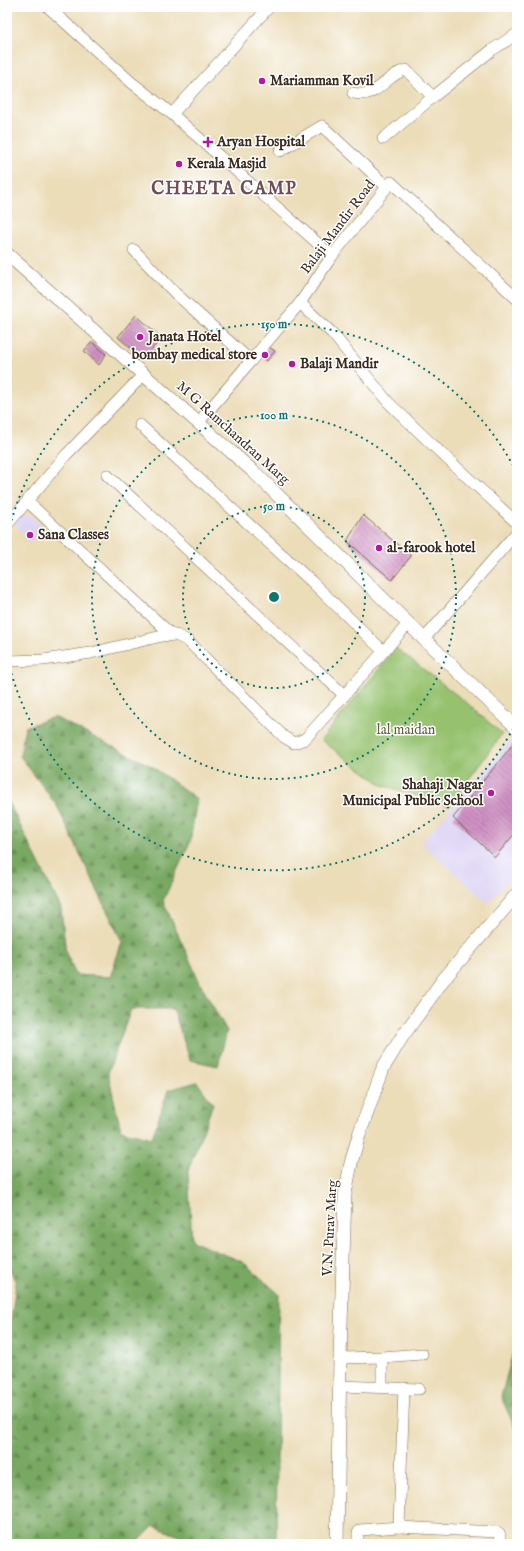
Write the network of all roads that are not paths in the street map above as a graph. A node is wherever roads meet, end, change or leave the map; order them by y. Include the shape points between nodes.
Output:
1 (48, 7) edge
2 (269, 7) edge
3 (517, 34) edge
4 (353, 93) dead end
5 (433, 97) junction
6 (172, 114) junction
7 (383, 139) dead end
8 (280, 151) dead end
9 (387, 187) junction
10 (134, 250) dead end
11 (7, 254) edge
12 (332, 256) junction
13 (517, 299) edge
14 (300, 303) junction
15 (251, 361) junction
16 (144, 374) junction
17 (198, 423) junction
18 (140, 425) dead end
19 (107, 474) dead end
20 (28, 502) junction
21 (517, 523) edge
22 (7, 525) edge
23 (517, 532) edge
24 (409, 623) junction
25 (172, 635) junction
26 (424, 639) junction
27 (384, 651) junction
28 (7, 661) edge
29 (344, 696) junction
30 (516, 725) edge
31 (517, 894) edge
32 (422, 1354) dead end
33 (382, 1357) junction
34 (340, 1358) junction
35 (340, 1386) junction
36 (382, 1387) junction
37 (404, 1388) junction
38 (419, 1388) dead end
39 (399, 1527) junction
40 (337, 1544) edge
41 (358, 1544) edge
42 (500, 1544) edge

1 - 6 street
2 - 6 street
3 - 5 street via 492,50
4 - 5 street via 369,94 397,72 406,70
5 - 7 street
6 - 12 street
8 - 9 street via 322,126
9 - 12 street, Balaji Mandir Road
9 - 13 street, Balaji Mandir Road via 391,182
10 - 15 street via 175,292
11 - 16 street, M G Ramchandran Marg
12 - 14 street, Balaji Mandir Road
14 - 15 street, Balaji Mandir Road
14 - 21 street via 332,333 388,402
15 - 17 street, Balaji Mandir Road
16 - 17 street, M G Ramchandran Marg
16 - 20 street via 66,456
17 - 24 street, M G Ramchandran Marg via 255,473
18 - 27 street
19 - 29 street
20 - 22 street
20 - 25 street
23 - 26 street
24 - 26 street, M G Ramchandran Marg
24 - 27 street
25 - 28 street via 43,660
25 - 29 street via 188,641 284,737 294,743 305,739
26 - 30 street, M G Ramchandran Marg
27 - 29 street
31 - 34 street, V.N. Purav Marg via 443,980 383,1068 359,1135 345,1194
32 - 33 street
33 - 34 street
33 - 36 street
34 - 35 street, V.N. Purav Marg
35 - 36 street
35 - 40 street, V.N. Purav Marg
36 - 37 street
37 - 38 street
37 - 39 street
39 - 41 street via 360,1530
39 - 42 street via 496,1532 500,1535

